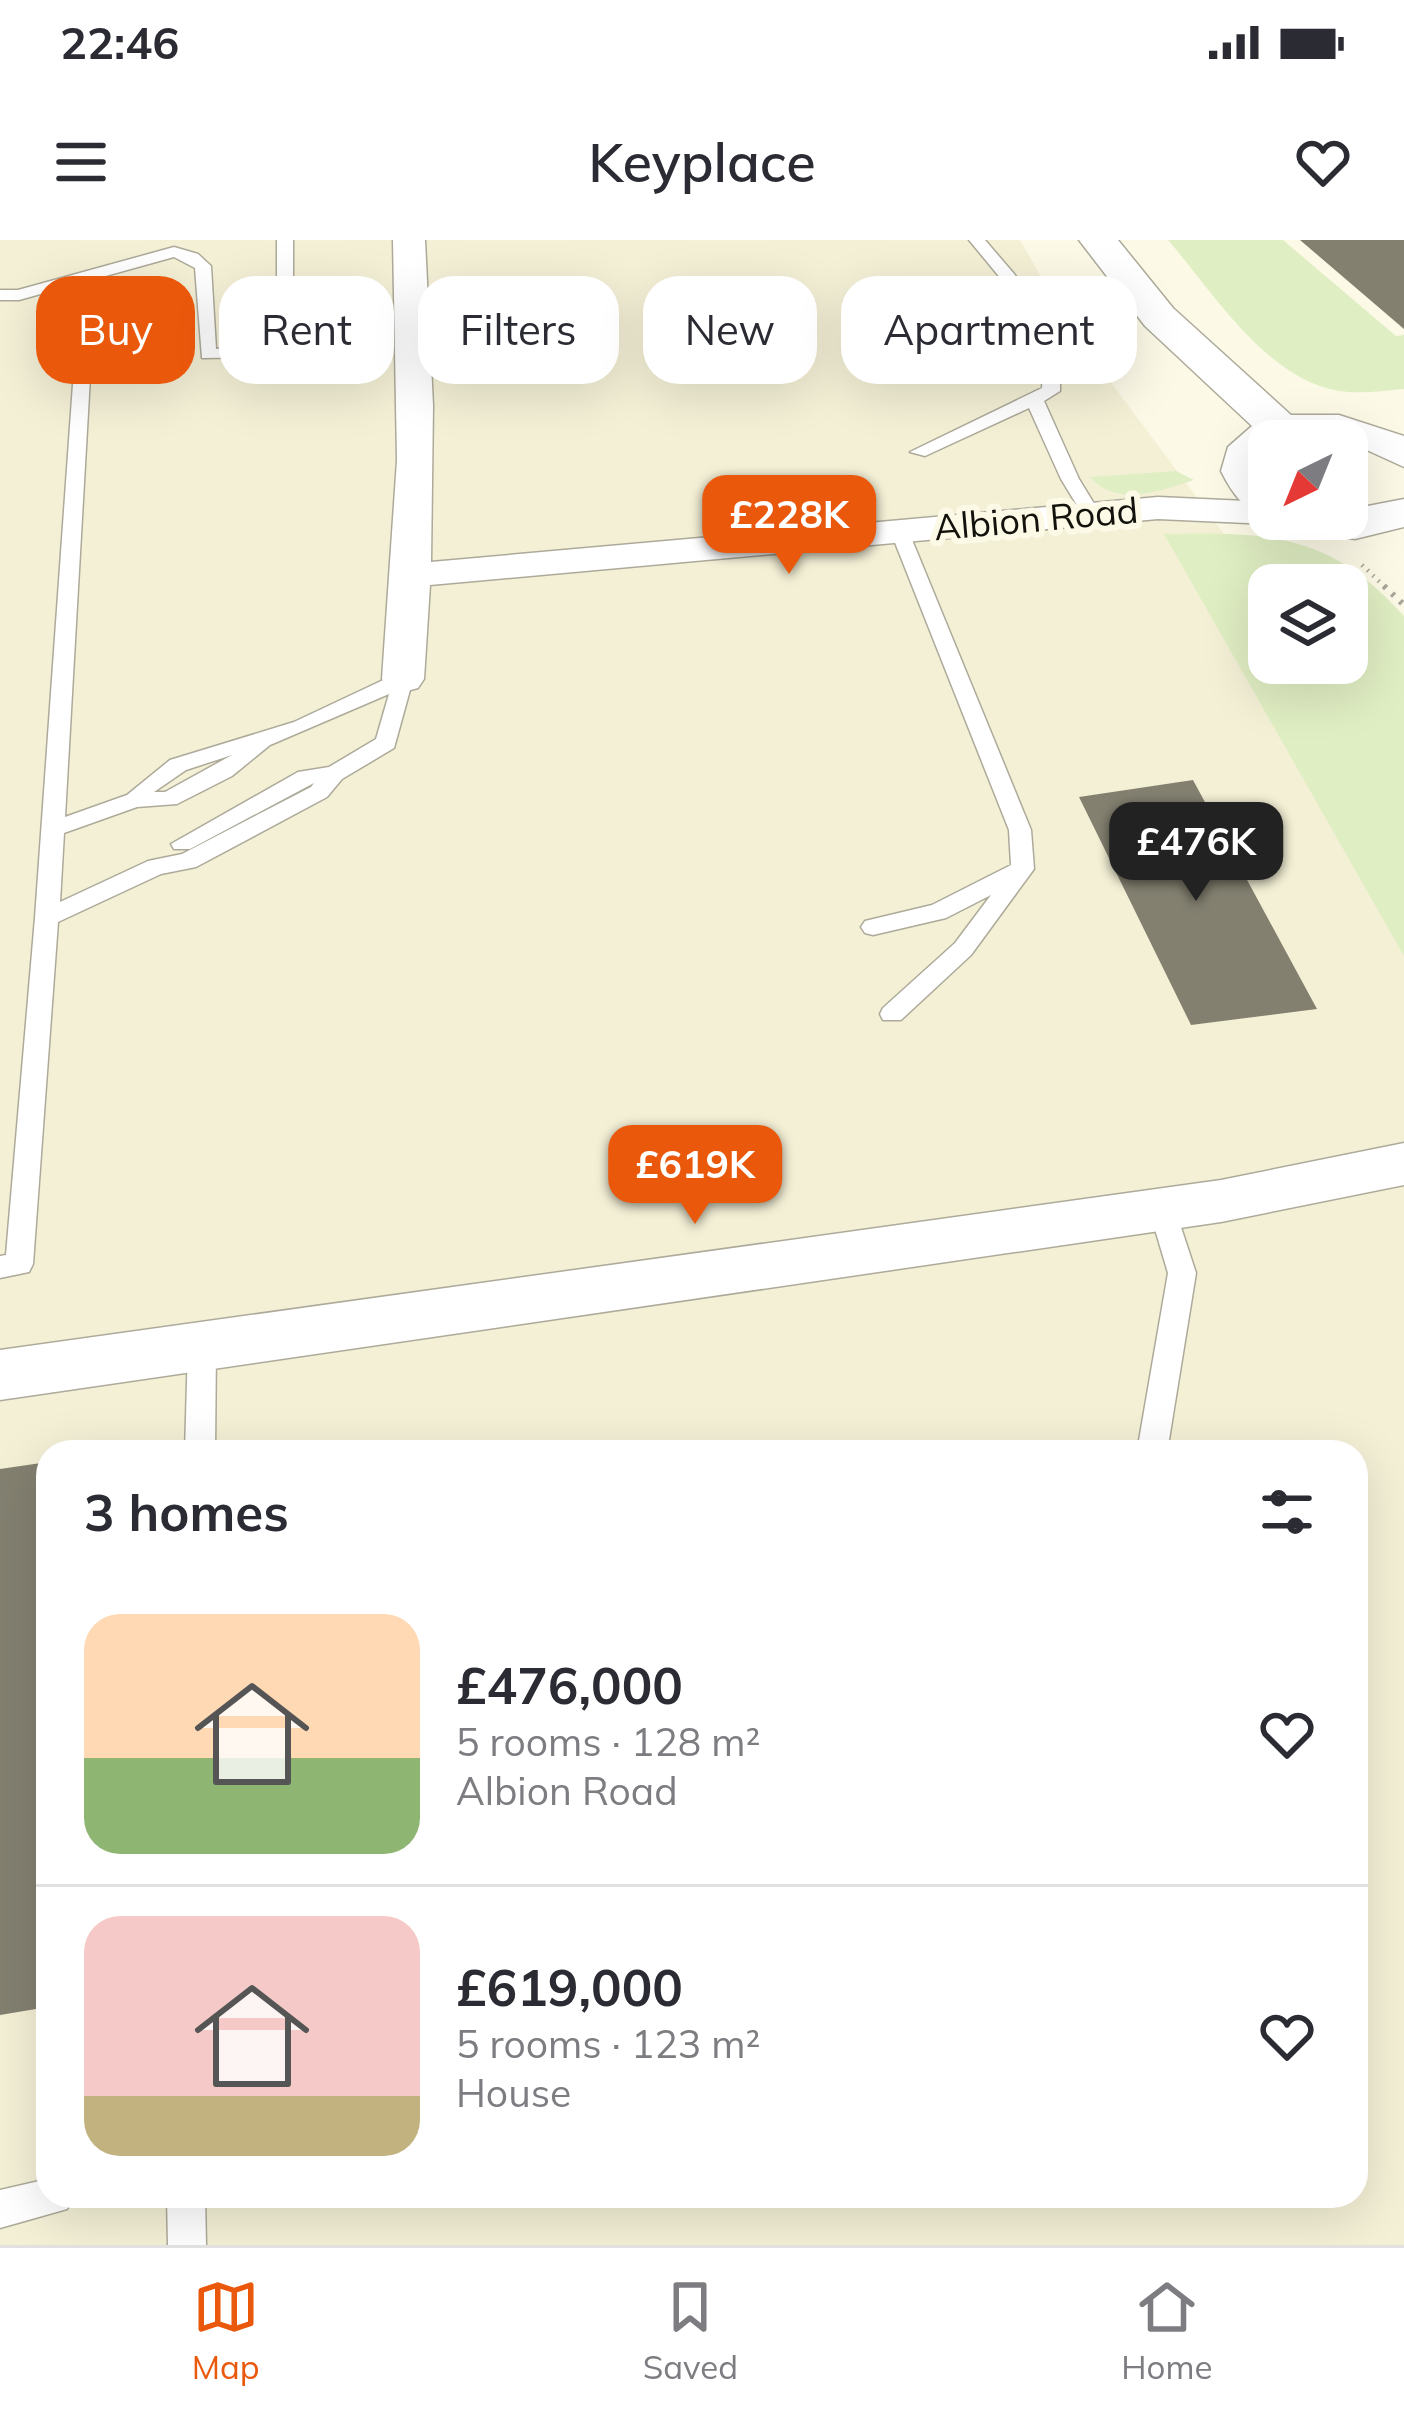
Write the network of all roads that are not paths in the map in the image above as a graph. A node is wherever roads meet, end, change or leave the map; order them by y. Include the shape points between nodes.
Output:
1 (212, 240) edge
2 (285, 240) edge
3 (409, 240) edge
4 (977, 240) edge
5 (1098, 240) edge
6 (174, 253) junction
7 (0, 296) edge
8 (81, 384) edge
9 (1034, 398) junction
10 (1271, 420) edge
11 (1368, 436) edge
12 (1248, 446) edge
13 (920, 452) dead end
14 (1404, 454) edge
15 (1241, 461) junction
16 (1248, 481) edge
17 (1158, 508) junction
18 (1248, 512) edge
19 (1404, 514) edge
20 (1092, 515) junction
21 (1368, 523) edge
22 (898, 530) junction
23 (1354, 540) edge
24 (1398, 563) dead end
25 (412, 574) junction
26 (403, 679) junction
27 (50, 830) junction
28 (1023, 868) junction
29 (47, 918) junction
30 (873, 927) dead end
31 (892, 1014) dead end
32 (1404, 1164) edge
33 (1162, 1209) junction
34 (0, 1267) edge
35 (202, 1346) junction
36 (0, 1375) edge
37 (200, 1440) edge
38 (1154, 1440) edge
39 (36, 2200) edge
40 (186, 2208) edge
41 (0, 2209) edge
42 (187, 2245) edge

1 - 6 lane
2 - 6 lane via 285,346 272,352 208,354 203,266
3 - 25 street via 417,339
4 - 9 lane via 1052,346 1051,391
5 - 10 street via 1159,317
6 - 7 lane
8 - 27 lane
9 - 13 lane
9 - 20 lane
11 - 14 street
12 - 15 street
15 - 16 street
15 - 17 street, Albion Road via 1208,487
17 - 18 street, Albion Road
17 - 20 street, Albion Road
19 - 21 street
20 - 22 street, Albion Road
22 - 25 street, Albion Road
22 - 28 lane via 1020,830
23 - 24 street
25 - 26 street
26 - 27 lane via 268,739 169,799 134,800
26 - 29 lane via 386,743 334,774 320,792 188,861 157,867
27 - 29 lane
28 - 30 lane via 938,912
28 - 31 lane via 963,949
29 - 34 lane via 19,1264
32 - 33 street
33 - 35 street
33 - 38 lane via 1182,1273
35 - 36 street
35 - 37 lane
39 - 41 lane
40 - 42 lane

